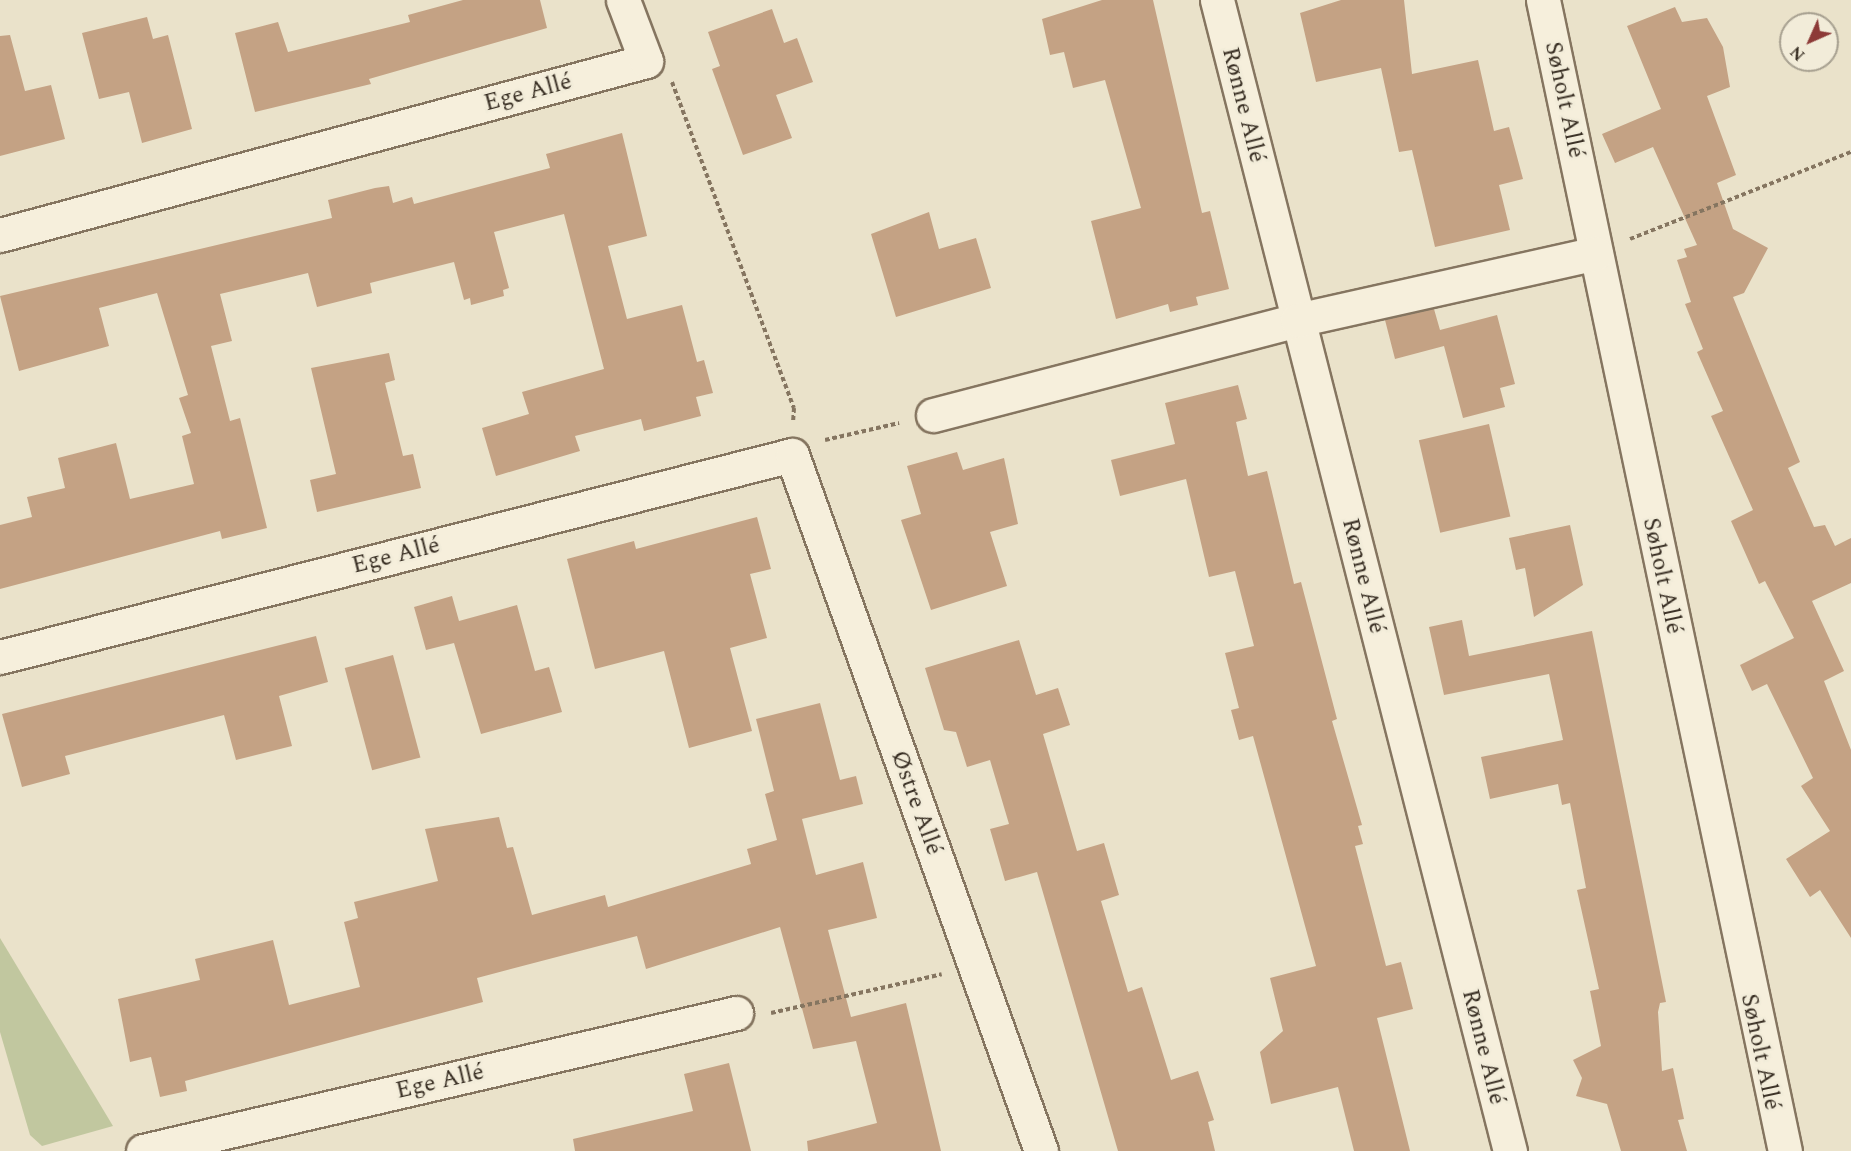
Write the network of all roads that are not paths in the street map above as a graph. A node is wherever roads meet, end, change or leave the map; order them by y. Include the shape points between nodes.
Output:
1 (623, 0) edge
2 (1217, 0) edge
3 (1543, 0) edge
4 (0, 235) edge
5 (1596, 253) junction
6 (1297, 320) junction
7 (933, 415) road end
8 (792, 455) joint
9 (0, 657) edge
10 (736, 1013) road end
11 (143, 1151) edge
12 (1041, 1151) edge
13 (1510, 1151) edge
14 (1785, 1151) edge

1 - 4 street, Ege Allé via 645,61
2 - 6 street, Rønne Allé
3 - 5 street, Søholt Allé
5 - 6 street
5 - 14 street, Søholt Allé
6 - 7 street
6 - 13 street, Rønne Allé
8 - 9 street, Ege Allé
8 - 12 street, Østre Allé
10 - 11 street, Ege Allé

